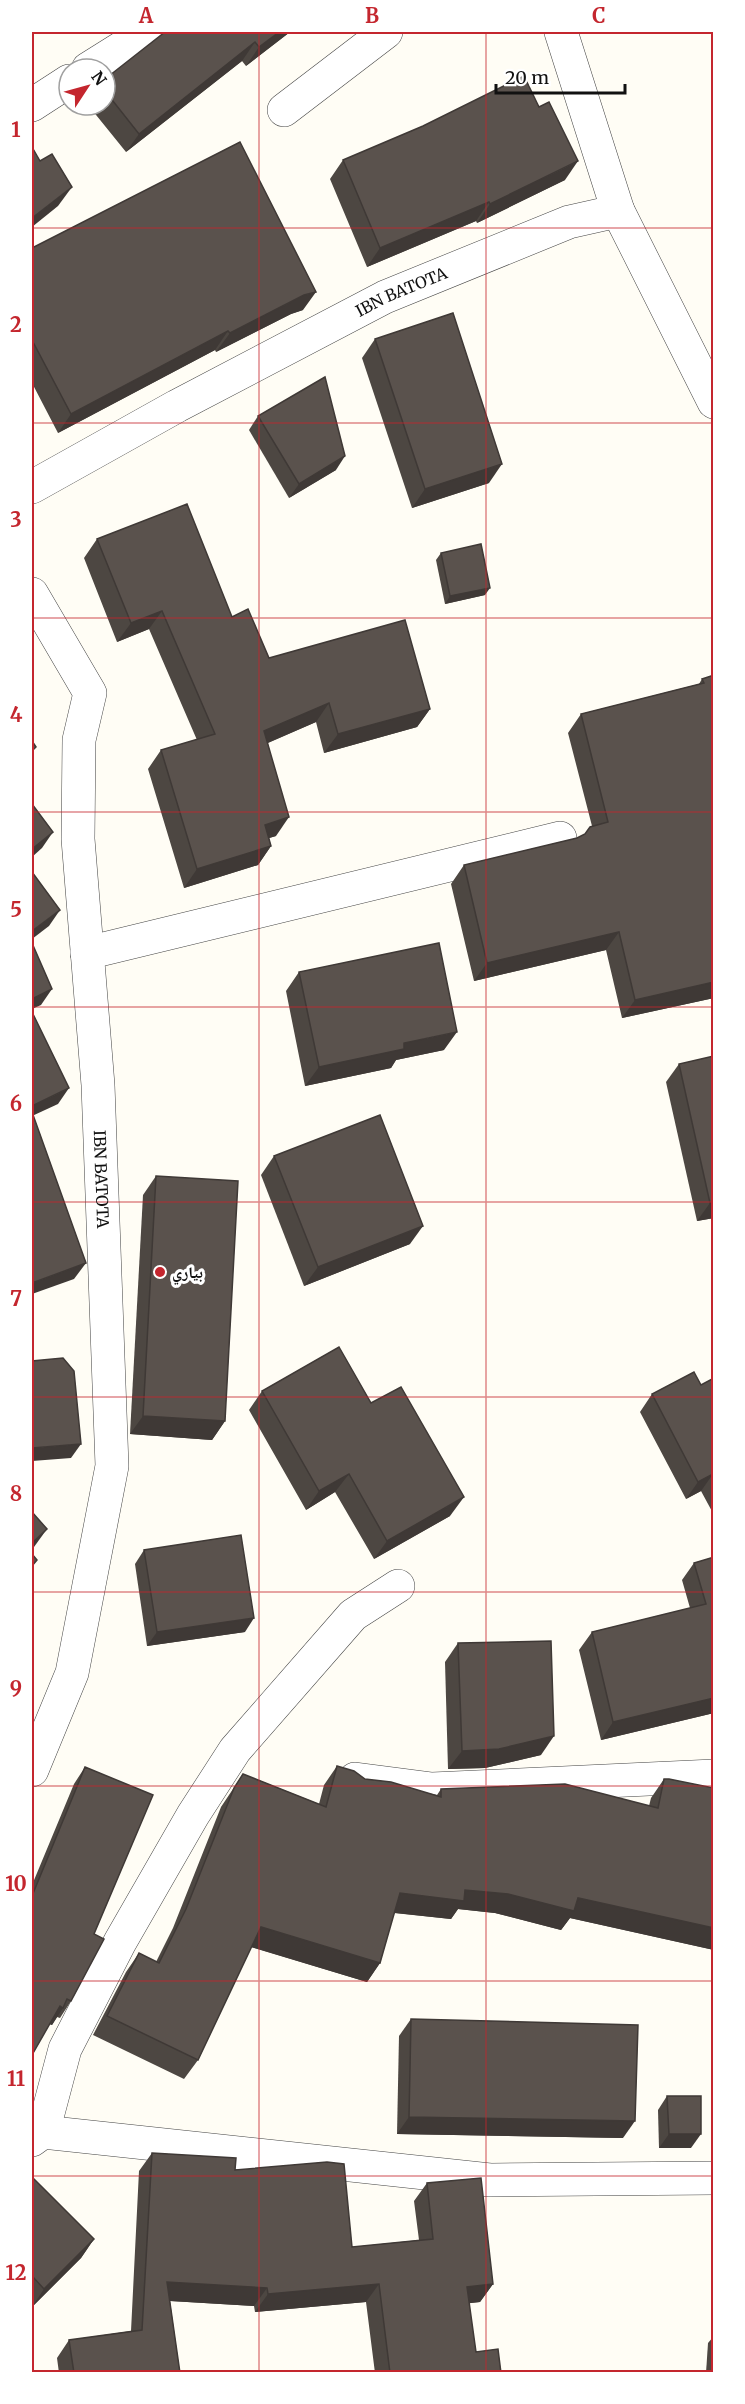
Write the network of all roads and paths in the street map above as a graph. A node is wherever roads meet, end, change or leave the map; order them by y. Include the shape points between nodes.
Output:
1 (147, 32) edge
2 (386, 32) edge
3 (561, 32) edge
4 (107, 57) edge
5 (57, 89) edge
6 (32, 105) edge
7 (284, 110) dead end
8 (618, 212) junction
9 (714, 402) edge
10 (32, 486) edge
11 (32, 594) edge
12 (560, 838) dead end
13 (87, 953) junction
14 (398, 1586) dead end
15 (32, 1770) edge
16 (714, 1776) edge
17 (355, 1779) edge
18 (37, 2136) edge
19 (714, 2178) edge

1 - 4 street
2 - 7 street
3 - 8 street
5 - 6 street
8 - 9 street
8 - 10 street, IBN BATOTA via 569,222 385,297
11 - 13 street, IBN BATOTA via 90,693 79,740 78,828
12 - 13 street
13 - 15 street, IBN BATOTA via 98,1085 111,1466 72,1672
14 - 18 street via 353,1615 235,1750 126,1932 65,2049
16 - 17 street via 432,1789
18 - 19 street via 490,2180

